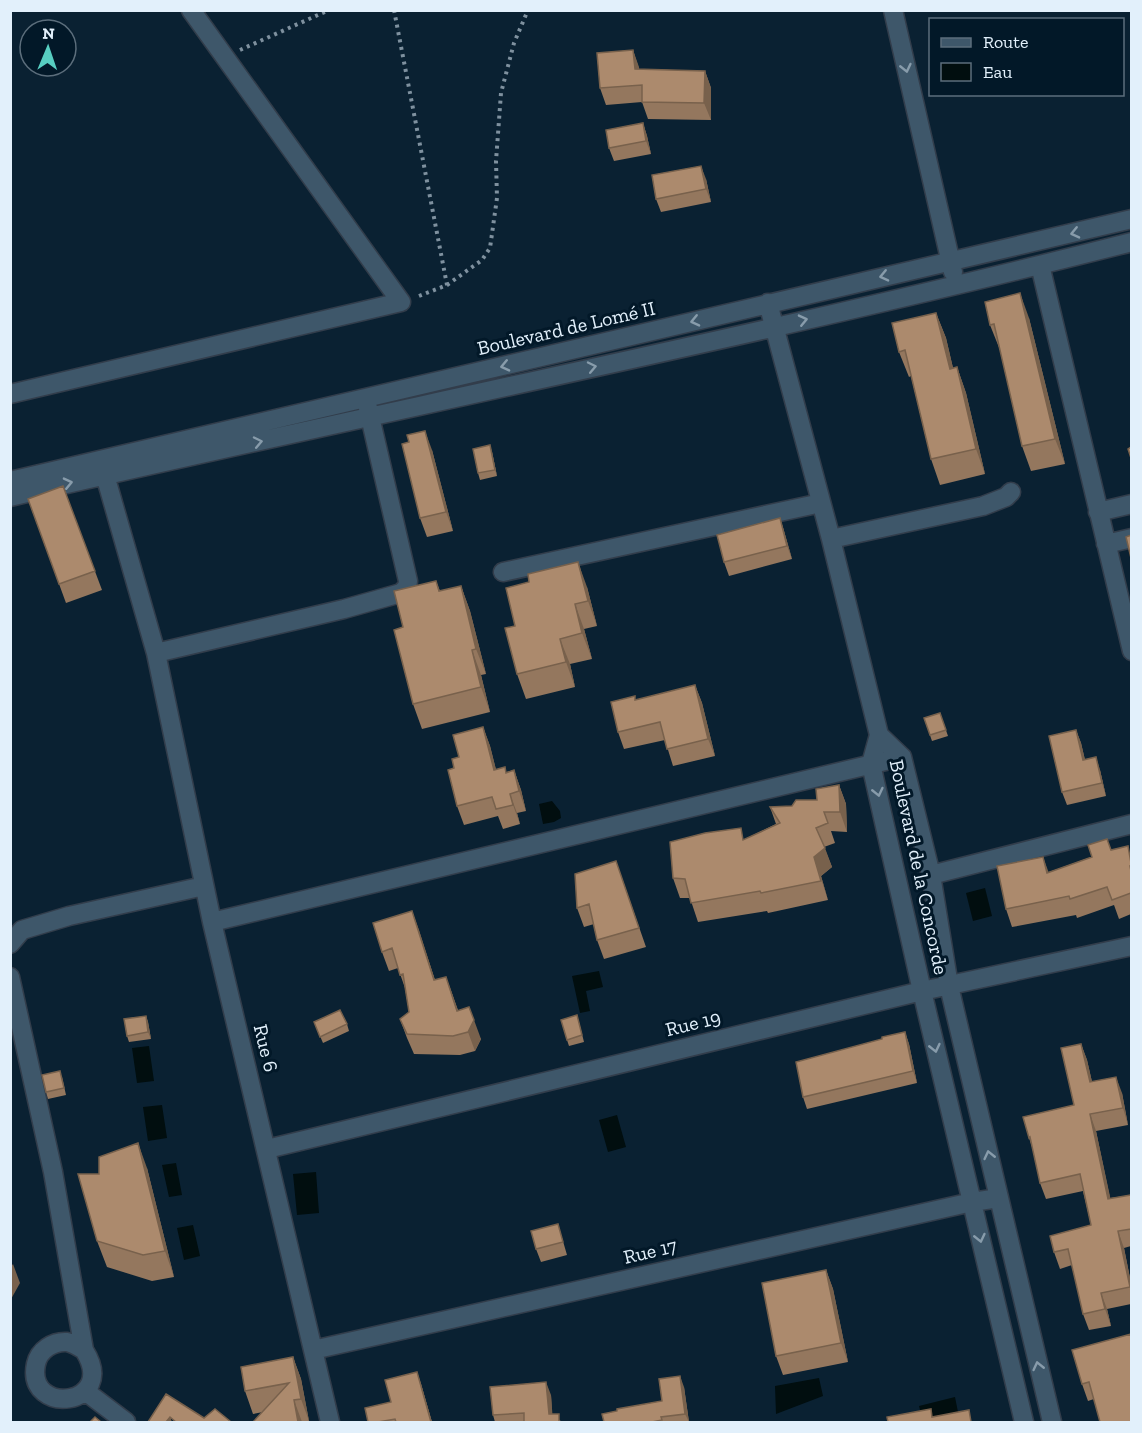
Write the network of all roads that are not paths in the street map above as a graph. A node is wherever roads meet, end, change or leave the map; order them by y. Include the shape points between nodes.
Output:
1 (190, 10) edge
2 (893, 10) edge
3 (1131, 219) edge
4 (1131, 242) edge
5 (950, 261) junction
6 (1040, 265) junction
7 (958, 285) junction
8 (768, 303) junction
9 (774, 327) junction
10 (10, 394) edge
11 (366, 398) junction
12 (371, 417) junction
13 (105, 475) junction
14 (10, 480) edge
15 (1011, 492) dead end
16 (10, 496) edge
17 (821, 503) junction
18 (1131, 504) edge
19 (1098, 512) junction
20 (1131, 538) edge
21 (831, 539) junction
22 (1106, 544) junction
23 (503, 572) dead end
24 (1131, 651) edge
25 (156, 653) junction
26 (879, 735) junction
27 (902, 757) junction
28 (871, 764) junction
29 (1131, 824) edge
30 (932, 875) junction
31 (204, 886) junction
32 (212, 922) junction
33 (10, 944) edge
34 (1131, 946) edge
35 (10, 977) edge
36 (949, 986) junction
37 (922, 991) junction
38 (267, 1149) junction
39 (999, 1198) junction
40 (972, 1202) junction
41 (84, 1350) junction
42 (312, 1350) junction
43 (85, 1391) junction
44 (126, 1422) edge
45 (330, 1422) edge
46 (1024, 1422) edge
47 (1052, 1422) edge

1 - 10 street via 401,302
2 -> 5 street
3 -> 5 street, Boulevard de Lomé II
4 - 6 street
5 - 7 street
5 -> 8 street, Boulevard de Lomé II
6 - 7 street
6 - 19 street
9 -> 7 street
8 - 9 street
8 -> 11 street, Boulevard de Lomé II
12 -> 9 street
9 - 17 street
11 - 12 street
11 - 14 street, Boulevard de Lomé II
13 -> 12 street
12 - 25 street via 407,587 401,593 344,609
16 -> 13 street
13 - 25 street, Rue 6
15 - 21 street via 983,506
17 - 21 street
17 - 23 street
18 - 19 street
19 - 22 street
20 - 22 street
21 - 26 street
22 - 24 street
25 - 31 street, Rue 6
26 - 27 street, Boulevard de la Concorde
26 - 28 street, Boulevard de la Concorde
27 - 28 street
27 - 30 street, Boulevard de la Concorde
28 - 32 street
28 -> 37 street, Boulevard de la Concorde
29 - 30 street
30 - 36 street, Boulevard de la Concorde
31 - 32 street, Rue 6
31 - 33 street via 22,930
32 - 38 street, Rue 6
34 - 36 street, Rue 19
35 - 41 street via 53,1172
36 - 37 street, Rue 19
39 -> 36 street, Boulevard de la Concorde
37 - 38 street, Rue 19
37 -> 40 street, Boulevard de la Concorde
38 - 42 street, Rue 6
39 - 40 street, Rue 17
47 -> 39 street, Boulevard de la Concorde
40 - 42 street, Rue 17
40 -> 46 street, Boulevard de la Concorde
41 - 43 street via 92,1362 92,1377
41 - 43 street via 68,1342 51,1344 38,1356 34,1374 41,1390 56,1399 71,1399
42 - 45 street, Rue 6
43 - 44 street

